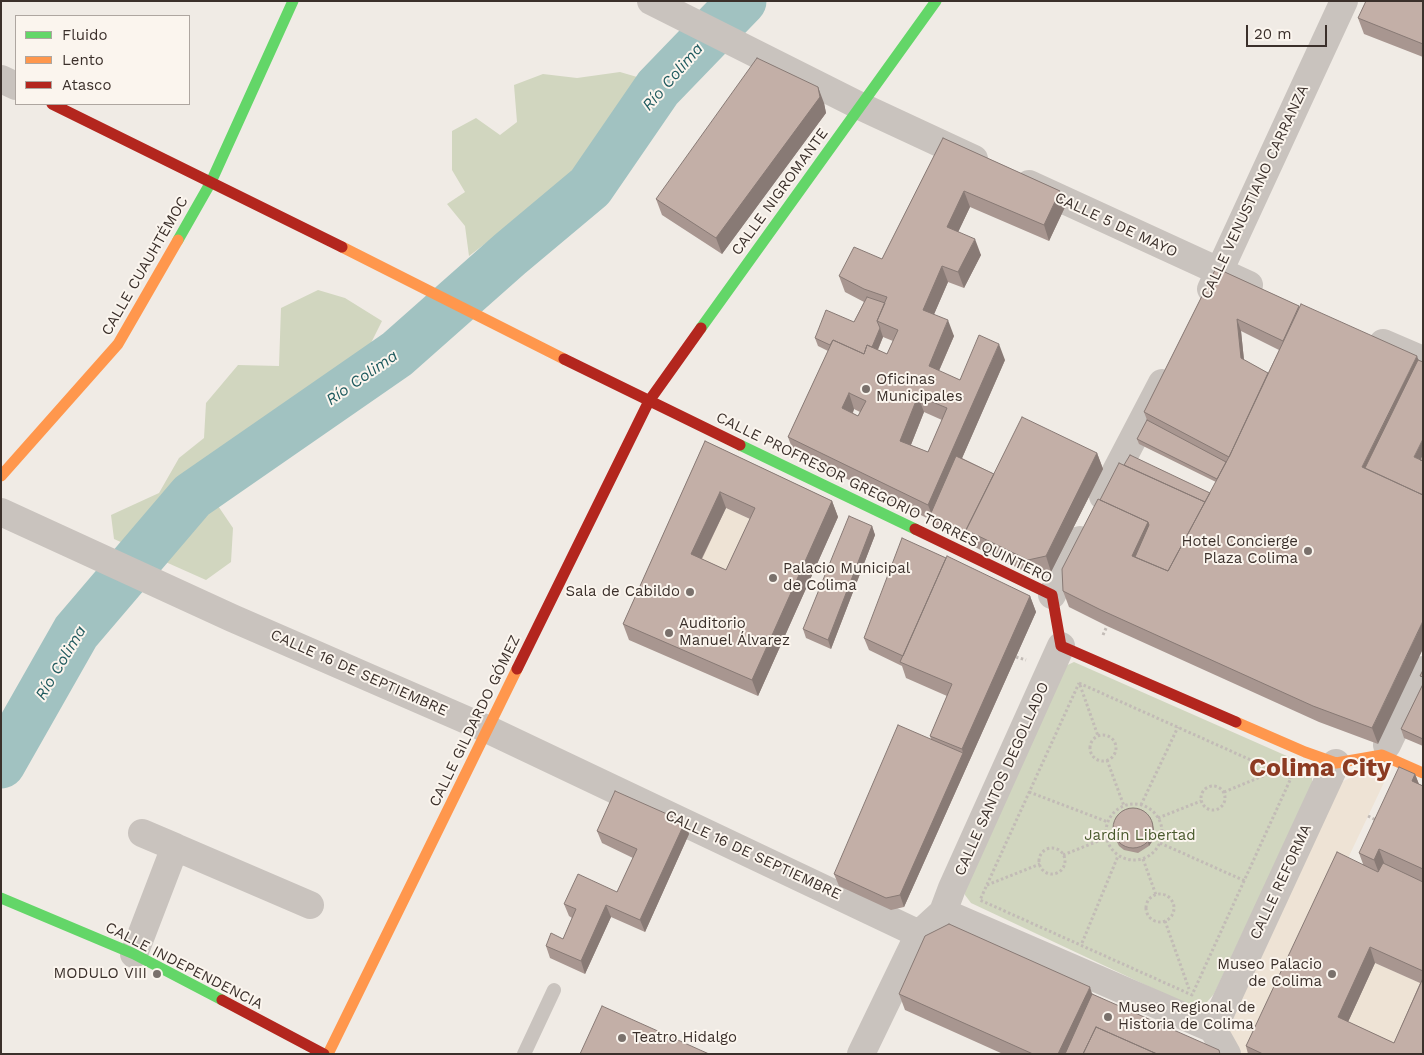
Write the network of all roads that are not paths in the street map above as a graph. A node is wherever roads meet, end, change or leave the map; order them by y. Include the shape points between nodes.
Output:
1 (293, 1) edge
2 (651, 1) edge
3 (936, 1) edge
4 (1344, 1) edge
5 (1, 79) edge
6 (15, 86) edge
7 (54, 105) edge
8 (860, 106) junction
9 (212, 182) junction
10 (1219, 273) junction
11 (1272, 295) edge
12 (1201, 307) edge
13 (1361, 333) edge
14 (1174, 360) edge
15 (1423, 360) edge
16 (649, 402) junction
17 (1, 476) edge
18 (1, 512) edge
19 (1052, 594) junction
20 (1062, 646) junction
21 (1423, 670) edge
22 (487, 729) junction
23 (1384, 750) junction
24 (1336, 763) junction
25 (1423, 773) edge
26 (142, 833) dead end
27 (174, 847) junction
28 (1, 898) edge
29 (310, 905) dead end
30 (943, 912) junction
31 (920, 934) junction
32 (134, 954) junction
33 (554, 990) dead end
34 (1213, 1029) junction
35 (324, 1054) edge
36 (328, 1054) edge
37 (524, 1054) edge
38 (861, 1054) edge
39 (1227, 1054) edge

1 - 9 street, CALLE CUAUHTÉMOC
2 - 8 street, CALLE 5 DE MAYO
3 - 8 street, CALLE NIGROMANTE
4 - 10 street, CALLE VENUSTIANO CARRANZA
5 - 6 street
7 - 9 street, CALLE PROFRESOR GREGORIO TORRES QUINTERO
8 - 10 street, CALLE 5 DE MAYO
8 - 16 street, CALLE NIGROMANTE
9 - 16 street, CALLE PROFRESOR GREGORIO TORRES QUINTERO
9 - 17 street, CALLE CUAUHTÉMOC via 118,344
10 - 11 street, CALLE 5 DE MAYO
10 - 12 street, CALLE VENUSTIANO CARRANZA
13 - 15 street
14 - 19 street
16 - 19 street, CALLE PROFRESOR GREGORIO TORRES QUINTERO
16 - 22 street, CALLE GILDARDO GÓMEZ
18 - 22 street, CALLE 16 DE SEPTIEMBRE via 232,618
19 - 20 street, CALLE PROFRESOR GREGORIO TORRES QUINTERO
20 - 24 street
20 - 30 street, CALLE SANTOS DEGOLLADO
21 - 23 street
22 - 31 street, CALLE 16 DE SEPTIEMBRE
22 - 36 street, CALLE GILDARDO GÓMEZ
23 - 24 street
23 - 25 street
24 - 34 street, CALLE REFORMA
26 - 27 street
27 - 29 street
27 - 32 street
28 - 32 street, CALLE INDEPENDENCIA
30 - 31 street
30 - 34 street
31 - 38 street
32 - 35 street, CALLE INDEPENDENCIA
33 - 37 lane
34 - 39 street

